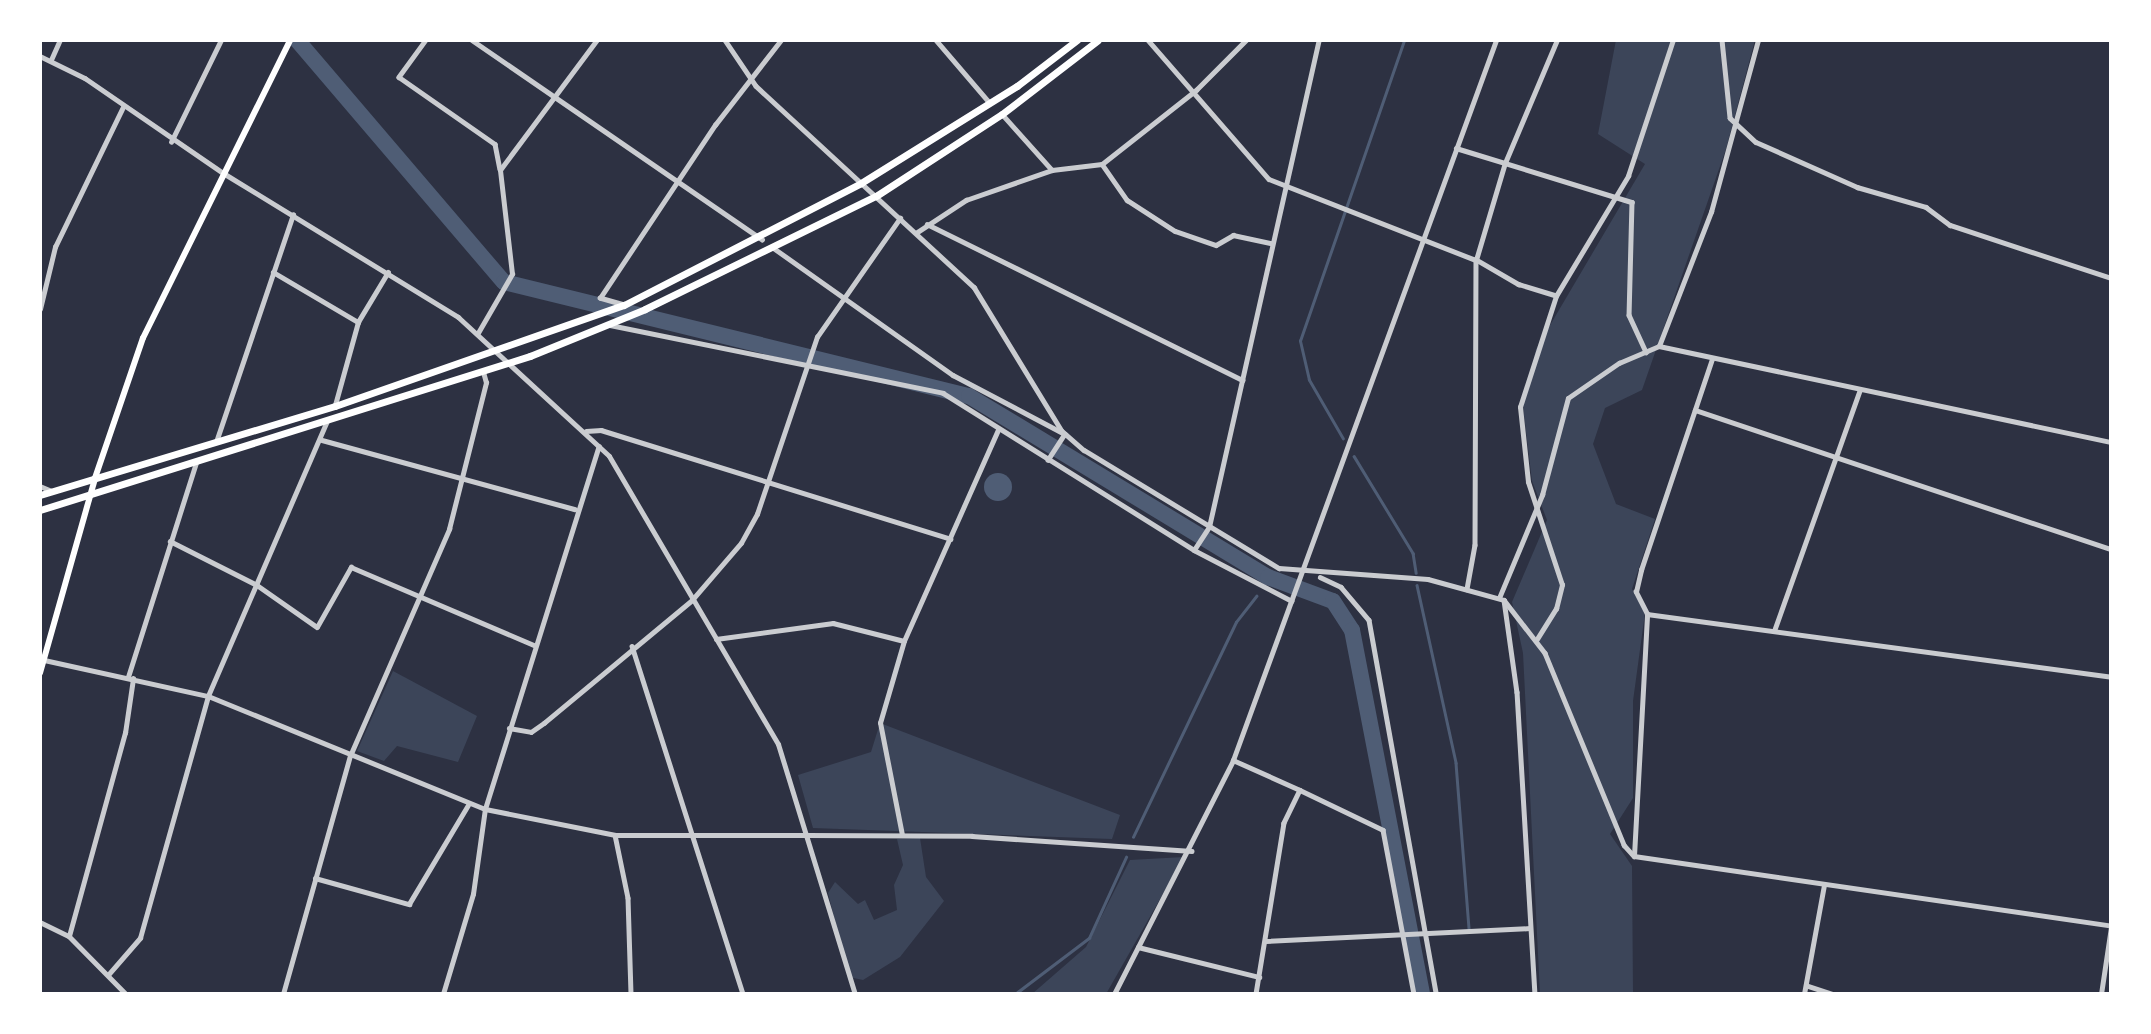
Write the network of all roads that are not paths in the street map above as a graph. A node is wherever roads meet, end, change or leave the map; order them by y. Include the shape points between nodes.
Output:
1 (60, 40) edge
2 (222, 40) edge
3 (426, 40) edge
4 (472, 40) edge
5 (597, 40) edge
6 (725, 40) edge
7 (781, 40) edge
8 (936, 40) edge
9 (1077, 40) edge
10 (1098, 40) edge
11 (1148, 40) edge
12 (1246, 40) edge
13 (1319, 40) edge
14 (1496, 40) edge
15 (1557, 40) edge
16 (1674, 40) edge
17 (1722, 40) edge
18 (1758, 40) edge
19 (287, 42) edge
20 (40, 56) edge
21 (51, 60) junction
22 (749, 78) junction
23 (1196, 90) junction
24 (553, 94) junction
25 (990, 104) junction
26 (123, 107) junction
27 (1002, 114) junction
28 (1736, 125) junction
29 (171, 142) junction
30 (1456, 148) junction
31 (1505, 163) junction
32 (1102, 164) junction
33 (500, 170) junction
34 (1052, 170) junction
35 (223, 173) junction
36 (679, 180) junction
37 (860, 183) junction
38 (1283, 188) junction
39 (1614, 195) junction
40 (876, 196) junction
41 (293, 215) junction
42 (900, 218) junction
43 (927, 224) junction
44 (916, 233) junction
45 (762, 239) junction
46 (1423, 240) junction
47 (1270, 243) junction
48 (775, 249) junction
49 (1476, 260) junction
50 (273, 272) junction
51 (388, 272) junction
52 (2111, 278) edge
53 (847, 295) junction
54 (1556, 296) junction
55 (625, 305) junction
56 (40, 309) edge
57 (358, 322) junction
58 (611, 324) junction
59 (478, 333) junction
60 (1659, 346) junction
61 (499, 352) junction
62 (1646, 352) junction
63 (1712, 359) junction
64 (509, 364) junction
65 (810, 364) junction
66 (483, 372) junction
67 (1242, 380) junction
68 (1860, 390) junction
69 (335, 406) junction
70 (1695, 410) junction
71 (327, 420) junction
72 (998, 430) junction
73 (586, 431) junction
74 (1065, 434) junction
75 (322, 440) junction
76 (2111, 442) edge
77 (216, 443) junction
78 (599, 445) junction
79 (1836, 456) junction
80 (1048, 460) junction
81 (196, 463) junction
82 (461, 475) junction
83 (95, 478) junction
84 (767, 481) junction
85 (40, 486) edge
86 (53, 491) junction
87 (93, 494) junction
88 (40, 495) edge
89 (1539, 502) junction
90 (575, 509) junction
91 (40, 510) edge
92 (1207, 529) junction
93 (950, 539) junction
94 (170, 541) junction
95 (2111, 549) edge
96 (1194, 550) junction
97 (1317, 576) junction
98 (1302, 577) junction
99 (257, 585) junction
100 (1467, 589) junction
101 (419, 596) junction
102 (1501, 599) junction
103 (692, 600) junction
104 (1293, 602) junction
105 (1647, 614) junction
106 (1773, 631) junction
107 (716, 639) junction
108 (1536, 639) junction
109 (904, 641) junction
110 (534, 645) junction
111 (632, 646) junction
112 (42, 660) edge
113 (40, 673) edge
114 (2111, 677) edge
115 (130, 678) junction
116 (208, 696) junction
117 (509, 728) junction
118 (350, 757) junction
119 (1233, 760) junction
120 (1300, 790) junction
121 (468, 805) junction
122 (485, 809) junction
123 (615, 835) junction
124 (691, 835) junction
125 (807, 835) junction
126 (902, 835) junction
127 (1191, 851) junction
128 (1634, 856) junction
129 (316, 878) junction
130 (1824, 886) junction
131 (40, 922) edge
132 (2111, 927) edge
133 (1530, 928) junction
134 (69, 936) junction
135 (1403, 936) junction
136 (1426, 936) junction
137 (1266, 941) junction
138 (1138, 947) junction
139 (108, 975) junction
140 (1259, 977) junction
141 (1807, 986) junction
142 (126, 994) edge
143 (208, 994) edge
144 (236, 994) edge
145 (283, 994) edge
146 (443, 994) edge
147 (631, 994) edge
148 (743, 994) edge
149 (855, 994) edge
150 (1114, 994) edge
151 (1256, 994) edge
152 (1414, 994) edge
153 (1436, 994) edge
154 (1535, 994) edge
155 (1804, 994) edge
156 (1832, 994) edge
157 (2101, 994) edge

1 - 21 street
2 - 29 street
3 - 33 street via 399,77 495,144
4 - 24 street
5 - 24 street
6 - 22 street
7 - 22 street
8 - 25 street
9 - 25 highway
10 - 27 highway
11 - 23 street
12 - 23 street
13 - 38 street
14 - 30 street
15 - 31 street
16 - 39 street via 1628,176
17 - 28 street
18 - 28 street
19 - 35 main road
20 - 21 street
21 - 26 street
22 - 36 street
22 - 37 street
23 - 32 street
23 - 38 street via 1258,168
24 - 33 street
24 - 36 street
25 - 37 highway
26 - 29 street
26 - 56 street via 55,247
27 - 34 street
27 - 40 highway
28 - 52 street via 1756,142 1857,187 1880,190 1926,207 1950,225
28 - 60 street via 1698,251
29 - 35 street
30 - 31 street
30 - 46 street
31 - 39 street
31 - 49 street
32 - 34 street
32 - 47 street via 1127,200 1175,231 1216,246 1233,235
33 - 59 street via 510,280
34 - 43 street via 947,208
35 - 41 street
35 - 83 main road via 143,338
36 - 45 street
36 - 55 street via 600,298
37 - 40 street
37 - 45 highway
38 - 46 street
38 - 47 street
39 - 54 street
39 - 62 street via 1632,202 1629,316
40 - 42 street
40 - 48 highway
41 - 50 street
41 - 51 street
42 - 44 street
42 - 53 street
43 - 44 street
43 - 67 street
44 - 74 street via 998,317
45 - 55 highway
46 - 49 street
46 - 98 street
47 - 67 street
48 - 53 street
48 - 58 highway
49 - 54 street via 1519,285
49 - 100 street via 1475,545
50 - 57 street
50 - 77 street
51 - 57 street
51 - 59 street
53 - 65 street via 814,347
53 - 74 street via 953,375
54 - 89 street via 1520,407 1528,482
55 - 61 highway
57 - 69 street
58 - 64 highway
58 - 65 street
59 - 61 street
60 - 62 street
60 - 63 street
61 - 64 street
61 - 69 highway
62 - 89 street via 1568,398
63 - 68 street
63 - 70 street
64 - 66 highway
64 - 73 street
65 - 72 street via 943,393
65 - 84 street
66 - 71 highway
66 - 82 street via 486,383
67 - 92 street
68 - 76 street
68 - 79 street
69 - 77 highway
70 - 79 street
70 - 105 street via 1636,592
71 - 75 street
71 - 81 highway
72 - 80 street
72 - 93 street
73 - 78 street
73 - 84 street via 601,430
74 - 80 street
74 - 92 street
75 - 82 street
75 - 99 street
77 - 83 highway
78 - 90 street
78 - 103 street
79 - 95 street
79 - 106 street
80 - 96 street
81 - 87 highway
81 - 94 street
82 - 90 street
82 - 101 street via 449,529
83 - 86 highway
83 - 87 main road
84 - 93 street
84 - 103 street via 741,543
85 - 86 street
86 - 88 highway
87 - 91 highway
87 - 112 main road
89 - 102 street
89 - 108 street via 1562,585 1556,609
90 - 110 street
92 - 96 street
92 - 98 street
93 - 109 street
94 - 99 street
94 - 115 street
96 - 104 street
97 - 98 street
97 - 100 street via 1428,579
97 - 136 street via 1341,587 1369,620
98 - 104 street
99 - 101 street via 317,627 351,568
99 - 116 street
100 - 102 street
101 - 110 street
101 - 118 street
102 - 108 street
102 - 133 street via 1517,692
103 - 107 street
103 - 111 street
104 - 119 street
105 - 106 street
105 - 128 street
106 - 114 street
107 - 109 street via 834,623
107 - 125 street via 778,744
108 - 128 street via 1624,845
109 - 126 street via 880,723
110 - 117 street
111 - 117 street via 531,732
111 - 124 street
112 - 113 main road
112 - 115 street
115 - 116 street
115 - 134 street via 125,733
116 - 118 street
116 - 139 street via 140,939
117 - 122 street
118 - 121 street
118 - 129 street
119 - 120 street
119 - 127 street
120 - 135 street via 1384,830
120 - 137 street via 1284,822
121 - 122 street
121 - 129 street via 409,904
122 - 123 street
122 - 146 street via 472,894
123 - 124 street
123 - 147 street via 628,898
124 - 125 street
124 - 148 street
125 - 126 street
125 - 149 street
126 - 127 street
127 - 138 street
128 - 130 street
129 - 145 street
130 - 132 street
130 - 141 street
131 - 134 street
132 - 157 street
133 - 136 street
133 - 154 street
134 - 139 street
135 - 136 street
135 - 137 street
135 - 152 street
136 - 153 street
137 - 140 street
138 - 140 street
138 - 150 street
139 - 142 street
140 - 151 street
141 - 155 street
141 - 156 street
143 - 144 street

